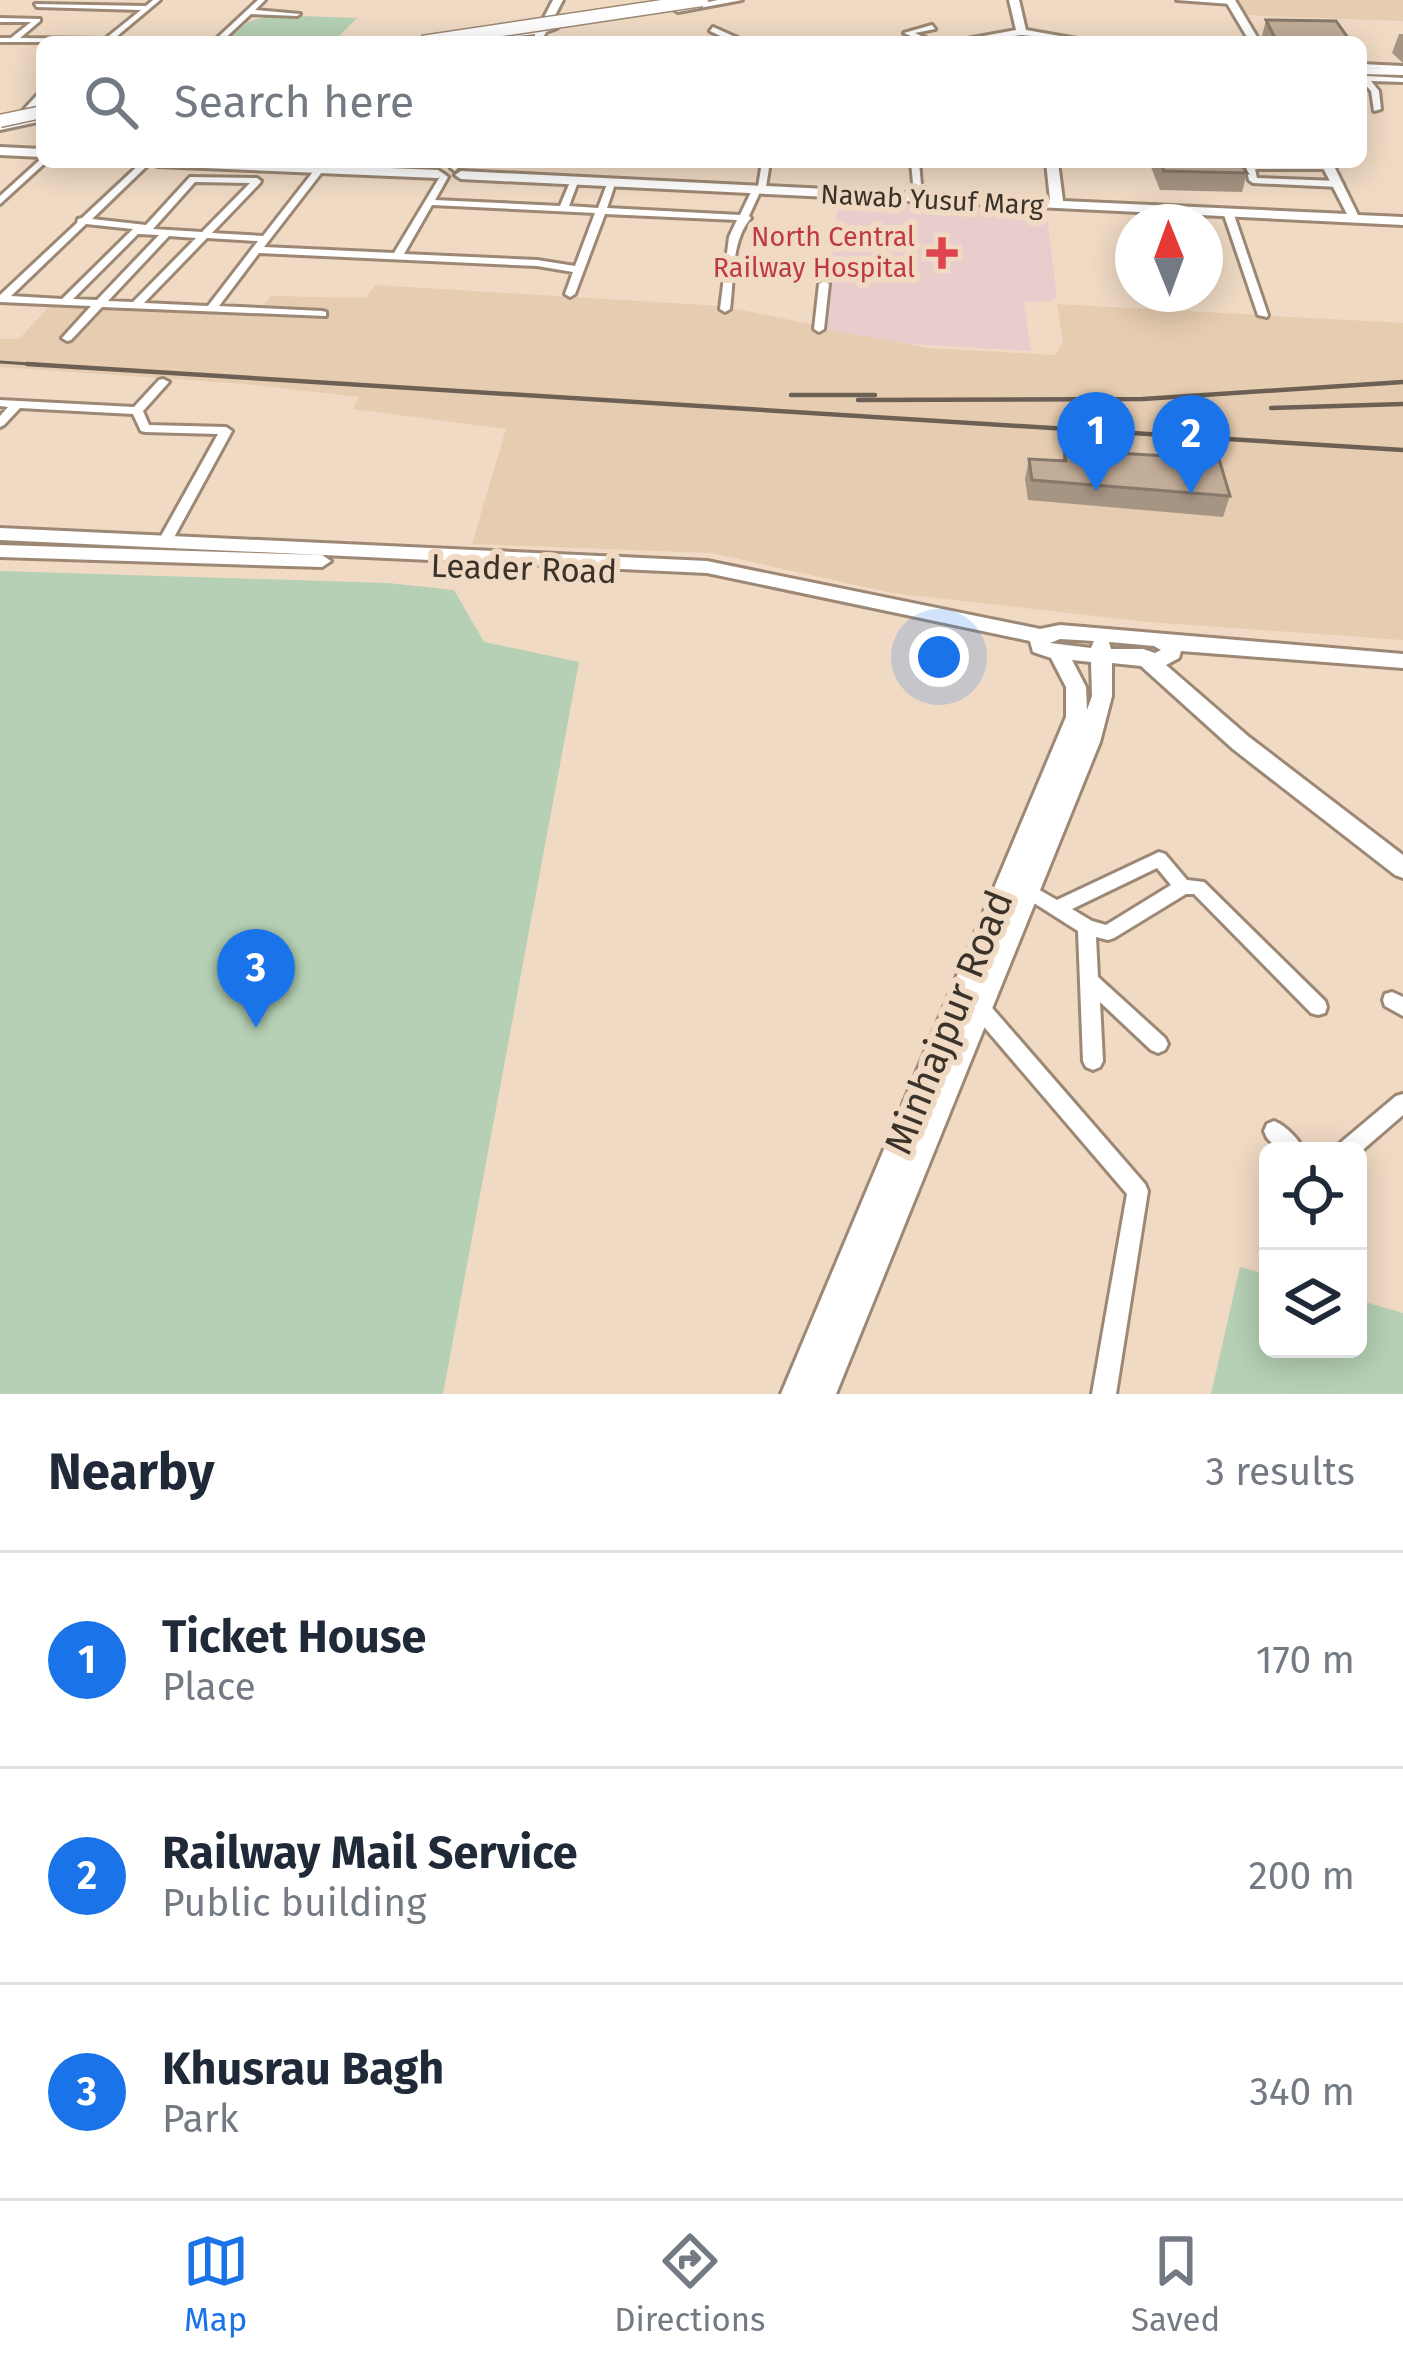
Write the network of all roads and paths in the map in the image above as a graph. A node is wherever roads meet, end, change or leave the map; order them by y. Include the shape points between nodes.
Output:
1 (157, 0) edge
2 (262, 0) edge
3 (559, 0) edge
4 (688, 0) edge
5 (701, 0) edge
6 (724, 0) edge
7 (737, 0) edge
8 (1014, 0) edge
9 (1180, 0) edge
10 (1231, 1) edge
11 (38, 5) dead end
12 (148, 8) junction
13 (247, 12) junction
14 (297, 14) dead end
15 (0, 20) edge
16 (932, 27) dead end
17 (713, 29) dead end
18 (1247, 29) junction
19 (1262, 30) edge
20 (1022, 32) junction
21 (538, 35) edge
22 (114, 36) edge
23 (223, 36) edge
24 (462, 36) edge
25 (486, 36) edge
26 (727, 36) edge
27 (915, 36) edge
28 (996, 36) edge
29 (1049, 36) edge
30 (1251, 36) edge
31 (6, 43) edge
32 (36, 43) edge
33 (1367, 73) edge
34 (1403, 74) edge
35 (1367, 80) edge
36 (36, 99) edge
37 (1377, 109) dead end
38 (36, 115) edge
39 (36, 115) edge
40 (6, 121) edge
41 (0, 153) edge
42 (36, 156) edge
43 (36, 162) edge
44 (141, 168) edge
45 (321, 168) edge
46 (375, 168) edge
47 (764, 168) edge
48 (916, 168) edge
49 (1053, 168) edge
50 (1250, 168) edge
51 (1330, 168) edge
52 (452, 171) edge
53 (574, 182) junction
54 (611, 184) junction
55 (1339, 184) junction
56 (758, 189) junction
57 (6, 190) edge
58 (919, 194) junction
59 (0, 201) edge
60 (428, 202) junction
61 (1057, 204) junction
62 (563, 209) junction
63 (603, 212) junction
64 (1228, 212) junction
65 (1353, 213) junction
66 (746, 218) junction
67 (1403, 218) edge
68 (81, 220) junction
69 (148, 230) junction
70 (166, 232) junction
71 (207, 232) junction
72 (265, 238) junction
73 (255, 250) junction
74 (397, 256) junction
75 (580, 270) junction
76 (824, 284) dead end
77 (570, 294) dead end
78 (1, 299) edge
79 (65, 302) junction
80 (98, 303) junction
81 (136, 305) junction
82 (211, 309) junction
83 (725, 309) dead end
84 (322, 314) dead end
85 (1263, 315) dead end
86 (819, 328) dead end
87 (67, 338) dead end
88 (164, 382) dead end
89 (0, 403) edge
90 (17, 404) junction
91 (137, 411) junction
92 (0, 423) edge
93 (0, 534) edge
94 (167, 538) junction
95 (0, 551) edge
96 (683, 571) junction
97 (1046, 645) junction
98 (1099, 645) junction
99 (1158, 651) junction
100 (1403, 661) edge
101 (1403, 675) edge
102 (1403, 852) edge
103 (1403, 868) edge
104 (1183, 887) junction
105 (1029, 890) junction
106 (1057, 908) junction
107 (1088, 927) junction
108 (1090, 981) junction
109 (1318, 1007) dead end
110 (980, 1008) junction
111 (1158, 1044) dead end
112 (1094, 1061) dead end
113 (1403, 1103) edge
114 (1274, 1131) dead end
115 (1285, 1142) edge
116 (1357, 1142) edge
117 (797, 1394) edge
118 (820, 1394) edge
119 (1104, 1394) edge

1 - 12 street
2 - 13 street
3 - 21 main road
4 - 21 main road
5 - 24 main road, bridge
6 - 25 main road, bridge
7 - 21 main road
8 - 20 main road
9 - 10 street
10 - 18 main road
11 - 12 street
12 - 22 street
13 - 14 street
13 - 23 street
15 - 31 street via 38,20
16 - 27 street via 908,33
17 - 26 street
18 - 19 street
18 - 30 main road
20 - 28 main road
20 - 29 main road
31 - 32 street
33 - 34 main road
35 - 37 street
36 - 40 street
38 - 40 main road, bridge
39 - 40 main road
41 - 42 main road
43 - 57 street
44 - 68 street
45 - 72 street
46 - 52 main road, Nawab Yusuf Marg
47 - 56 street
48 - 58 street
49 - 61 main road
50 - 55 street via 1253,180
51 - 55 main road
52 - 53 main road, Nawab Yusuf Marg
52 - 56 main road, Nawab Yusuf Marg
52 - 60 street
53 - 54 main road, Nawab Yusuf Marg
53 - 62 street
54 - 56 main road, Nawab Yusuf Marg
54 - 63 street
55 - 65 main road
56 - 58 main road, Nawab Yusuf Marg
56 - 61 main road, Nawab Yusuf Marg
56 - 66 street
57 - 59 street
58 - 61 main road, Nawab Yusuf Marg
60 - 62 street
60 - 74 street
61 - 64 main road, Nawab Yusuf Marg
61 - 65 main road, Nawab Yusuf Marg
62 - 63 street
63 - 66 street
63 - 75 street
64 - 67 main road, Nawab Yusuf Marg
64 - 85 street
65 - 67 main road, Nawab Yusuf Marg
66 - 83 street via 734,237
68 - 69 street
68 - 78 street
69 - 70 street
69 - 71 street via 193,179 256,181
69 - 79 street via 136,231
70 - 71 street
70 - 80 street
71 - 72 street
71 - 81 street
72 - 73 street
73 - 74 street
73 - 82 street
74 - 75 street
75 - 77 street
76 - 86 street
78 - 79 street
79 - 80 street
80 - 81 street
80 - 87 street
81 - 82 street
82 - 84 street
88 - 91 street
89 - 90 street
90 - 91 street
90 - 92 street
91 - 94 street via 145,428 226,431
93 - 94 main road, Leader Road
94 - 96 main road, Leader Road
95 - 96 main road, Leader Road
96 - 97 main road, Leader Road via 933,630
97 - 98 main road, Leader Road
97 - 117 main road, Minhajpur Road via 1076,687 1077,718
98 - 99 main road, Leader Road
98 - 105 main road, Minhajpur Road via 1097,721
99 - 100 main road
99 - 101 main road
99 - 102 main road
99 - 103 main road via 1241,742
104 - 106 street via 1159,859
104 - 107 street via 1108,933
104 - 109 street via 1198,887
105 - 106 street
105 - 110 main road, Minhajpur Road
106 - 107 street
107 - 108 street
108 - 111 street
108 - 112 street
110 - 118 main road, Minhajpur Road
110 - 119 street via 1138,1191
113 - 116 street
114 - 115 street

